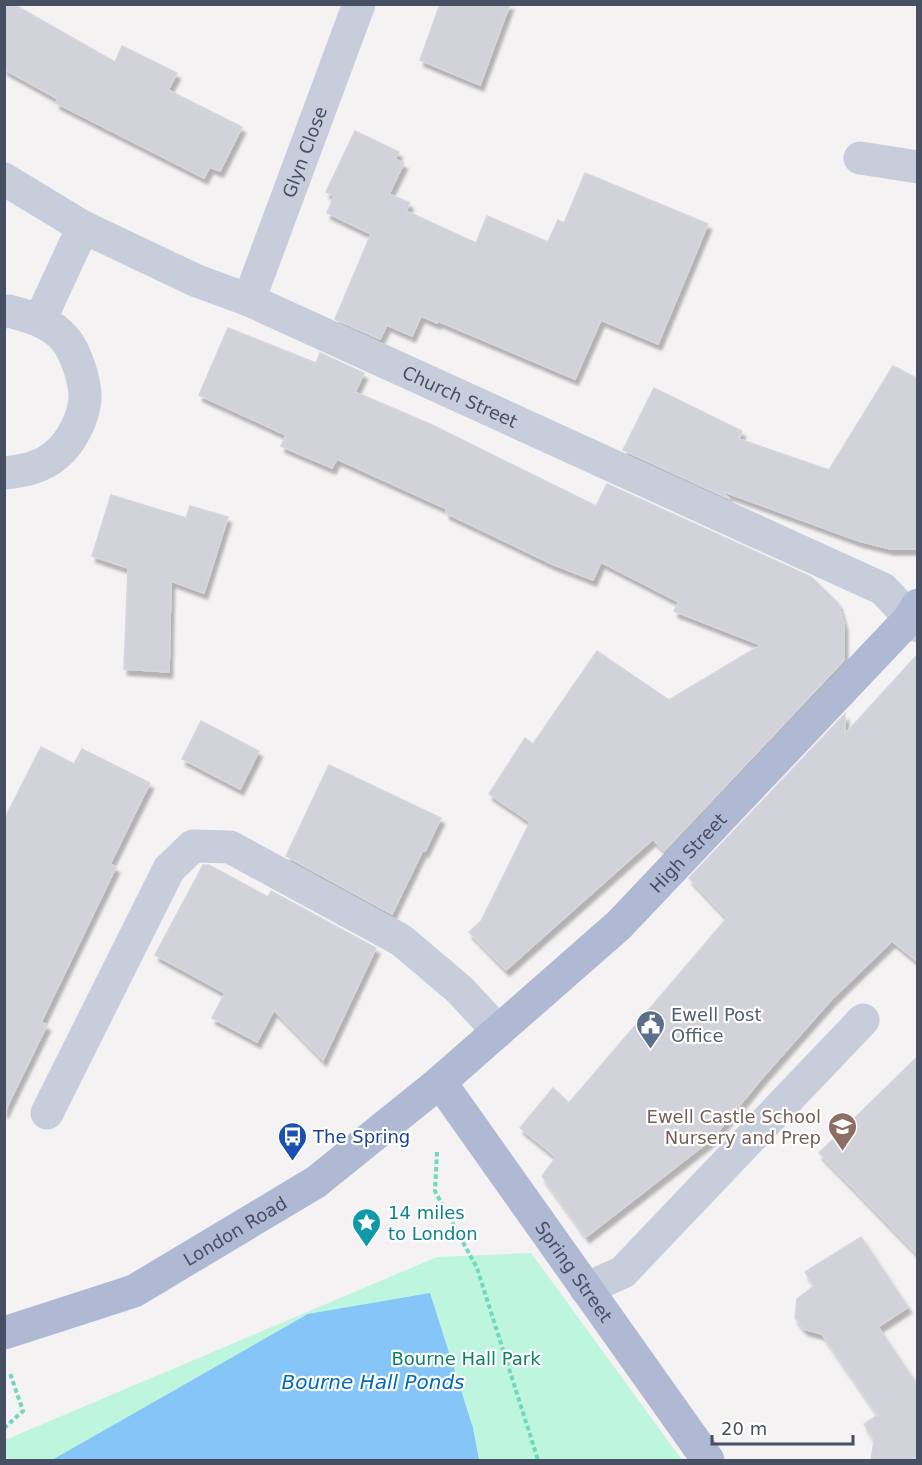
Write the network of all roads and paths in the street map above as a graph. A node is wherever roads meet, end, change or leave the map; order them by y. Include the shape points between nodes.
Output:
1 (359, 4) edge
2 (860, 158) dead end
3 (918, 167) edge
4 (4, 179) edge
5 (83, 227) junction
6 (249, 300) junction
7 (4, 312) edge
8 (40, 320) junction
9 (4, 473) edge
10 (915, 617) edge
11 (863, 1020) dead end
12 (498, 1031) junction
13 (440, 1083) junction
14 (47, 1113) dead end
15 (437, 1147) dead end
16 (586, 1289) junction
17 (4, 1334) edge
18 (8, 1368) dead end
19 (4, 1428) edge
20 (538, 1461) edge
21 (708, 1461) edge

1 - 6 street, Glyn Close
2 - 3 street
4 - 5 street, Church Street
5 - 6 street, Church Street via 197,281
5 - 8 street
6 - 10 street, Church Street via 883,590
7 - 8 street
8 - 9 street via 66,340 80,367 85,399 76,430 56,455 28,470
10 - 12 main road, High Street via 619,925
11 - 16 street via 623,1272
12 - 13 main road, High Street
12 - 14 street via 460,990 400,940 230,847 193,846 169,869
13 - 16 main road, Spring Street
13 - 17 main road, London Road via 316,1182 197,1255 134,1291
15 - 20 path via 435,1191 477,1268
16 - 21 main road, Spring Street
18 - 19 path via 23,1411

